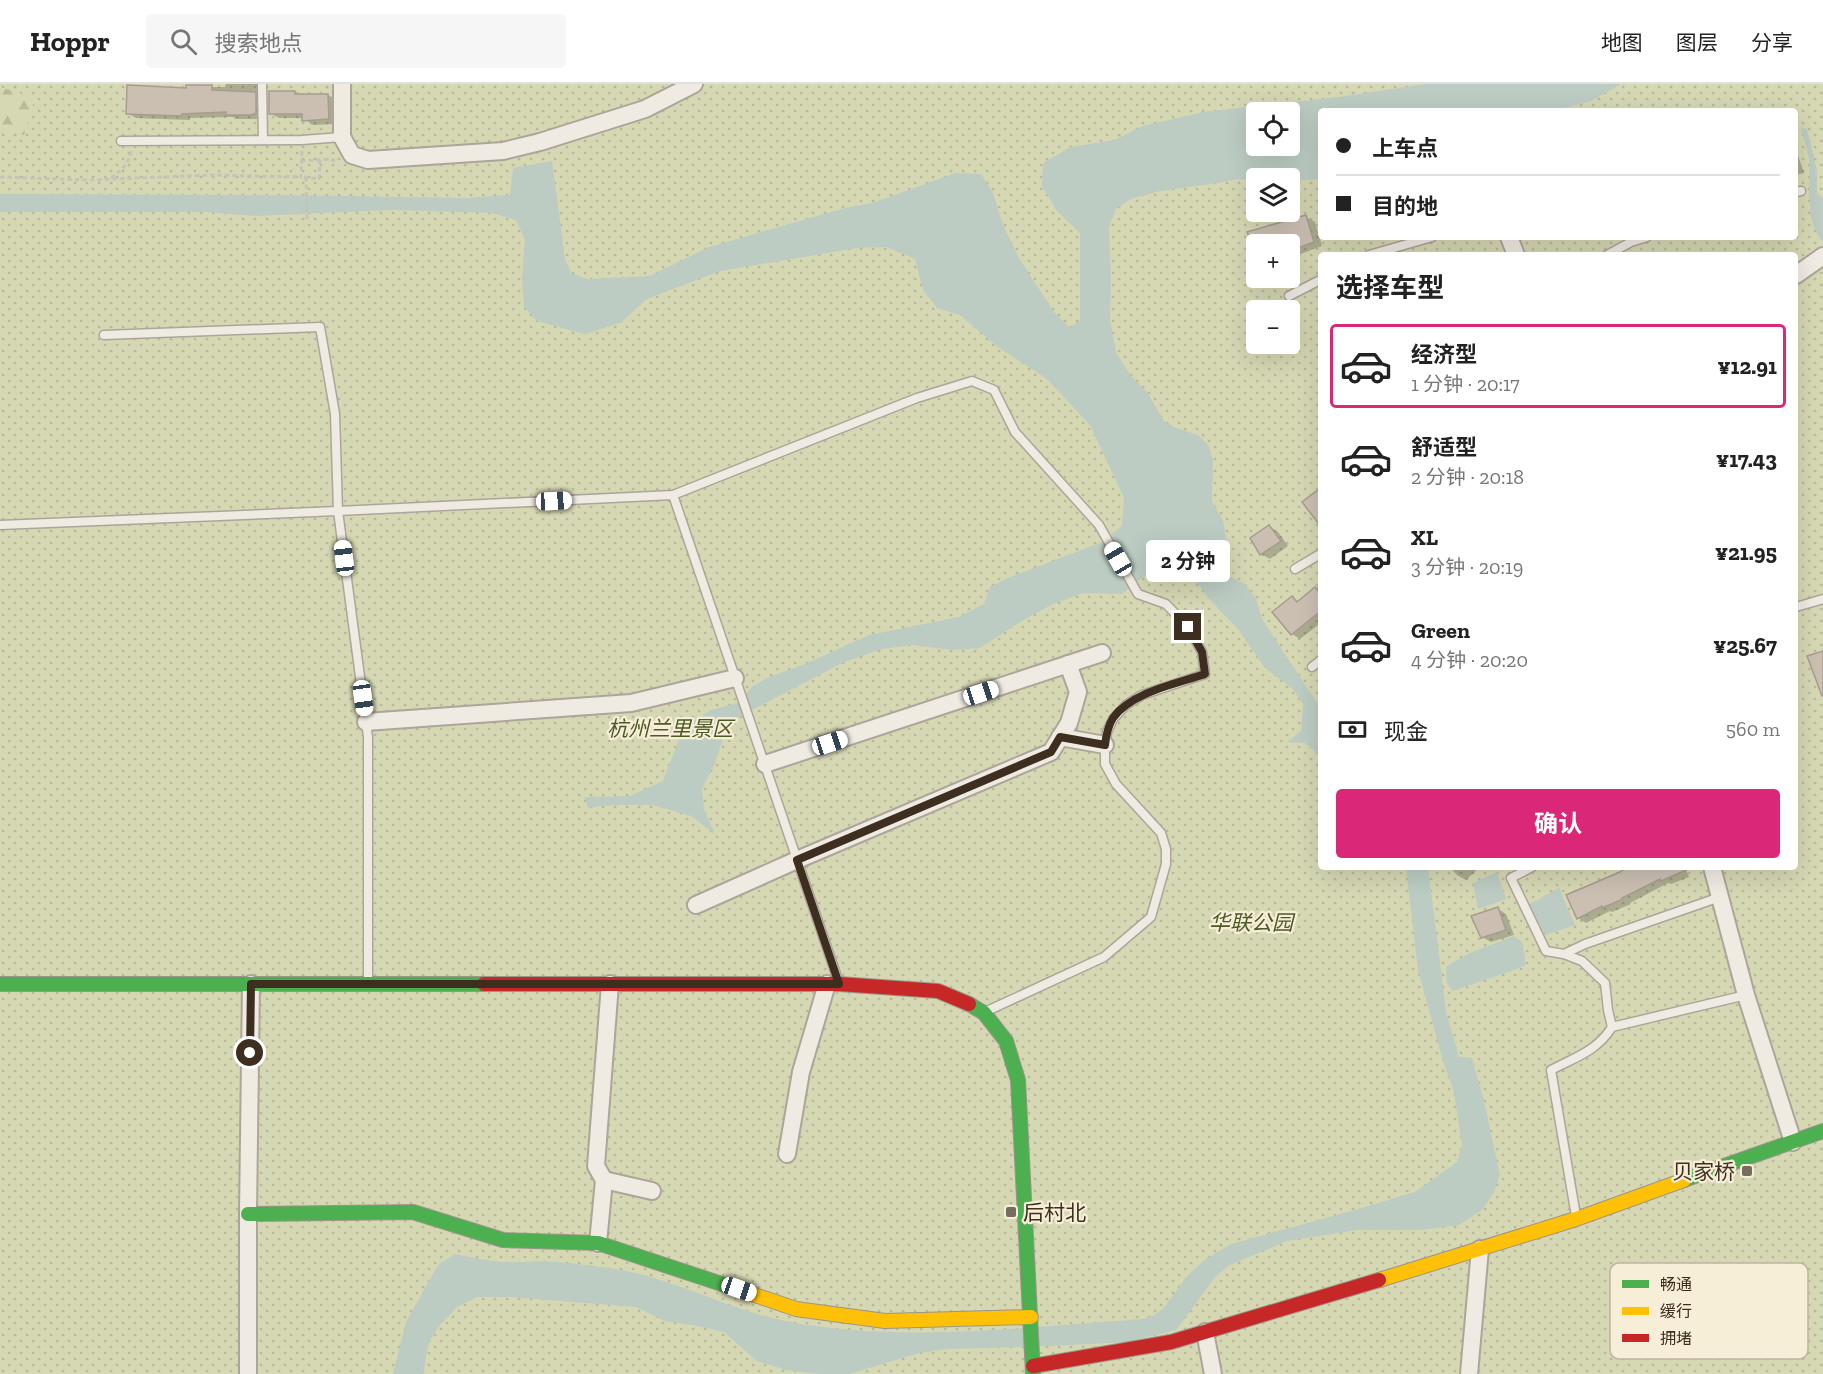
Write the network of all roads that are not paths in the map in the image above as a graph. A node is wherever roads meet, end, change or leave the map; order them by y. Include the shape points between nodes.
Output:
1 (262, 84) edge
2 (342, 84) edge
3 (694, 84) edge
4 (342, 137) junction
5 (263, 140) junction
6 (121, 141) dead end
7 (1422, 240) edge
8 (1637, 240) edge
9 (1380, 252) edge
10 (1613, 252) edge
11 (1823, 256) edge
12 (1798, 274) edge
13 (1318, 281) edge
14 (1290, 296) dead end
15 (104, 335) dead end
16 (673, 495) junction
17 (338, 511) junction
18 (0, 525) edge
19 (1318, 556) edge
20 (1295, 570) dead end
21 (1823, 599) edge
22 (1798, 606) edge
23 (1102, 653) dead end
24 (1318, 662) edge
25 (1068, 664) junction
26 (1312, 667) dead end
27 (735, 678) junction
28 (366, 722) junction
29 (1060, 737) junction
30 (1105, 745) junction
31 (765, 764) junction
32 (797, 860) junction
33 (1526, 870) edge
34 (1713, 870) edge
35 (1720, 897) junction
36 (696, 905) dead end
37 (1564, 954) junction
38 (0, 984) edge
39 (251, 984) junction
40 (368, 984) junction
41 (609, 984) junction
42 (833, 984) junction
43 (1746, 994) junction
44 (984, 1013) junction
45 (1612, 1027) junction
46 (1823, 1131) edge
47 (1793, 1142) junction
48 (787, 1154) dead end
49 (604, 1180) junction
50 (652, 1191) dead end
51 (248, 1214) junction
52 (1576, 1219) junction
53 (598, 1243) junction
54 (1480, 1249) junction
55 (1031, 1317) junction
56 (1205, 1332) junction
57 (1033, 1364) edge
58 (248, 1374) edge
59 (1213, 1374) edge
60 (1469, 1374) edge

1 - 5 lane
2 - 4 street
3 - 4 street via 645,109 503,151 368,160 352,155
4 - 5 lane
5 - 6 lane
7 - 9 lane
8 - 10 lane
11 - 12 street
13 - 14 lane
15 - 17 lane via 320,327 335,414
16 - 17 lane
16 - 27 lane
16 - 30 lane via 917,398 972,381 994,390 1015,432 1099,525 1138,594 1166,604 1188,627 1202,652 1205,674 1126,705 1113,719
17 - 18 lane
17 - 28 lane
19 - 20 lane
21 - 22 lane
23 - 25 street
24 - 26 lane
25 - 29 street via 1078,692 1069,723
25 - 31 street
27 - 28 street via 631,703
27 - 31 lane
28 - 40 lane
29 - 30 street
29 - 32 street via 1051,752
30 - 44 lane via 1105,764 1116,784 1161,833 1166,849 1166,864 1151,917 1104,957
31 - 32 lane
32 - 36 street
32 - 42 lane
33 - 37 lane via 1511,878 1546,951
34 - 35 street
35 - 37 lane
35 - 43 street
37 - 45 lane via 1582,961 1605,983
38 - 39 street
39 - 40 street
39 - 51 street
40 - 41 street
41 - 42 street
41 - 49 street via 596,1166
42 - 44 street via 938,991
42 - 48 street via 801,1072
43 - 45 lane
43 - 47 street
44 - 55 street via 1006,1041 1018,1080
45 - 52 lane via 1589,1051 1551,1070
46 - 47 street
47 - 52 street
49 - 50 street
49 - 53 street
51 - 53 street via 413,1212 503,1239
51 - 58 street
52 - 54 street
53 - 55 street via 796,1309 885,1321
54 - 56 street
54 - 60 street
55 - 57 street
56 - 57 street via 1171,1342
56 - 59 street

